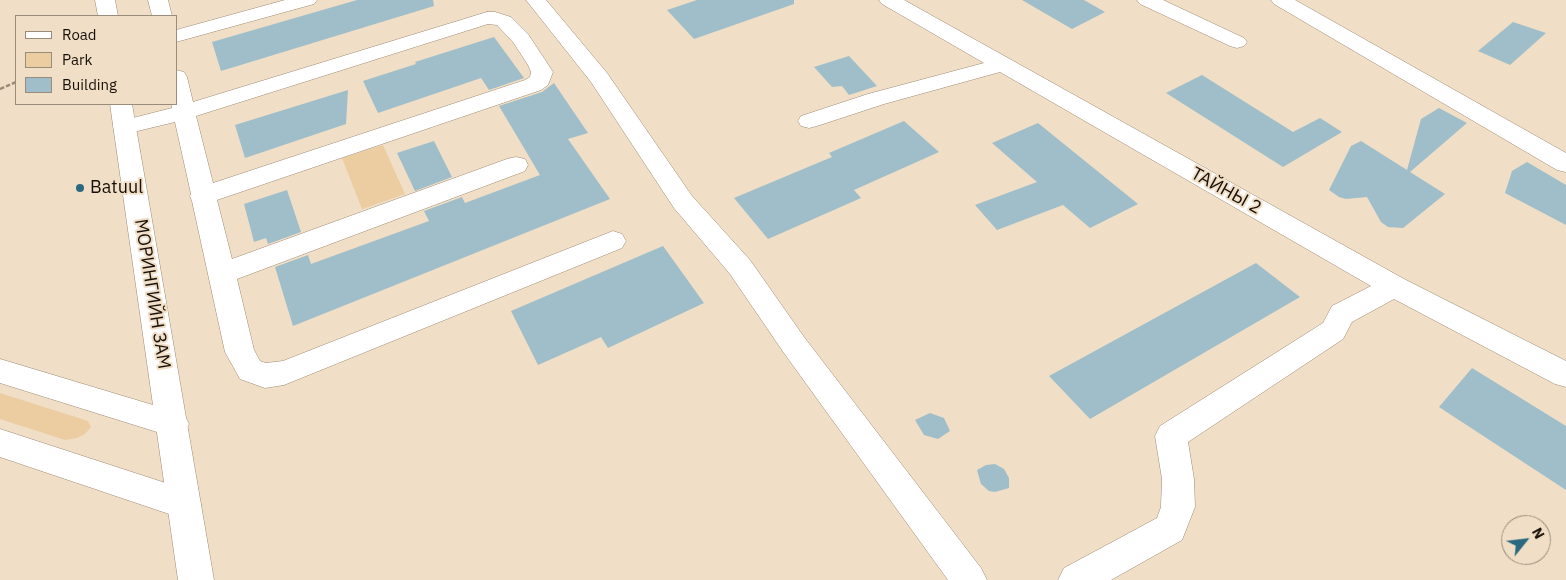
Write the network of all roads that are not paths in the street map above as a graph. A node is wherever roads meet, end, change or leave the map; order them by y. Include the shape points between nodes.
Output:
1 (105, 0) edge
2 (158, 0) edge
3 (307, 0) edge
4 (536, 0) edge
5 (890, 0) edge
6 (934, 0) edge
7 (1147, 0) edge
8 (1281, 0) edge
9 (911, 12) junction
10 (108, 15) edge
11 (162, 15) edge
12 (178, 35) edge
13 (1237, 42) dead end
14 (1002, 65) junction
15 (178, 86) edge
16 (184, 112) junction
17 (123, 115) edge
18 (809, 121) dead end
19 (1566, 164) edge
20 (516, 165) dead end
21 (202, 196) junction
22 (613, 241) dead end
23 (221, 274) junction
24 (1394, 286) junction
25 (0, 371) edge
26 (1566, 376) edge
27 (173, 424) junction
28 (0, 444) edge
29 (184, 504) junction
30 (196, 580) edge
31 (969, 580) edge
32 (1076, 580) edge

1 - 10 street
2 - 11 street
3 - 12 street
4 - 31 street via 599,78 683,202 740,267
5 - 9 street, ТАЙНЫ 2
6 - 9 street
7 - 13 street
8 - 19 street
9 - 14 street, ТАЙНЫ 2
14 - 18 street
14 - 24 street, ТАЙНЫ 2
15 - 16 street
16 - 17 street
16 - 21 street
16 - 21 street via 487,18 504,21 521,38 542,72 540,80 533,85
17 - 27 street, МОРИНГИЙН ЗАМ
20 - 23 street
21 - 23 street
22 - 23 street via 306,365 265,376 250,370 240,352
24 - 26 street, ТАЙНЫ 2
24 - 32 street via 1342,314 1333,331 1171,436 1178,479 1178,507 1170,529
25 - 27 street
27 - 29 street, МОРИНГИЙН ЗАМ
28 - 29 street
29 - 30 street, МОРИНГИЙН ЗАМ

